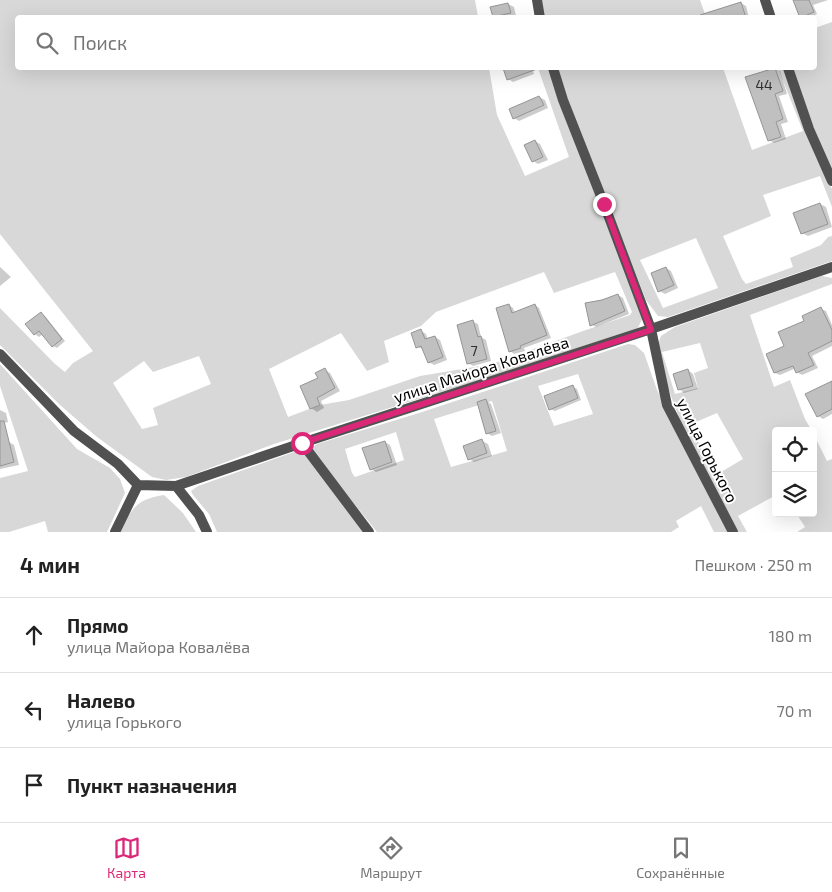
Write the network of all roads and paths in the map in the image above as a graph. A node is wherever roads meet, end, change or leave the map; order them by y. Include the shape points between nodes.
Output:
1 (537, 0) edge
2 (765, 0) edge
3 (540, 15) edge
4 (770, 15) edge
5 (554, 70) edge
6 (789, 70) edge
7 (832, 181) edge
8 (832, 267) edge
9 (651, 330) junction
10 (0, 354) edge
11 (302, 443) junction
12 (138, 485) junction
13 (176, 486) junction
14 (115, 532) edge
15 (207, 532) edge
16 (369, 532) edge
17 (733, 532) edge

1 - 3 street
2 - 4 street
5 - 9 street, улица Горького
6 - 7 street via 808,128
8 - 9 street, улица Майора Ковалёва
9 - 11 street, улица Майора Ковалёва
9 - 17 street, улица Горького via 667,405
10 - 12 street via 74,432 118,464
11 - 13 street, улица Майора Ковалёва
11 - 16 street
12 - 13 street, улица Майора Ковалёва
12 - 14 street
13 - 15 street via 199,515

